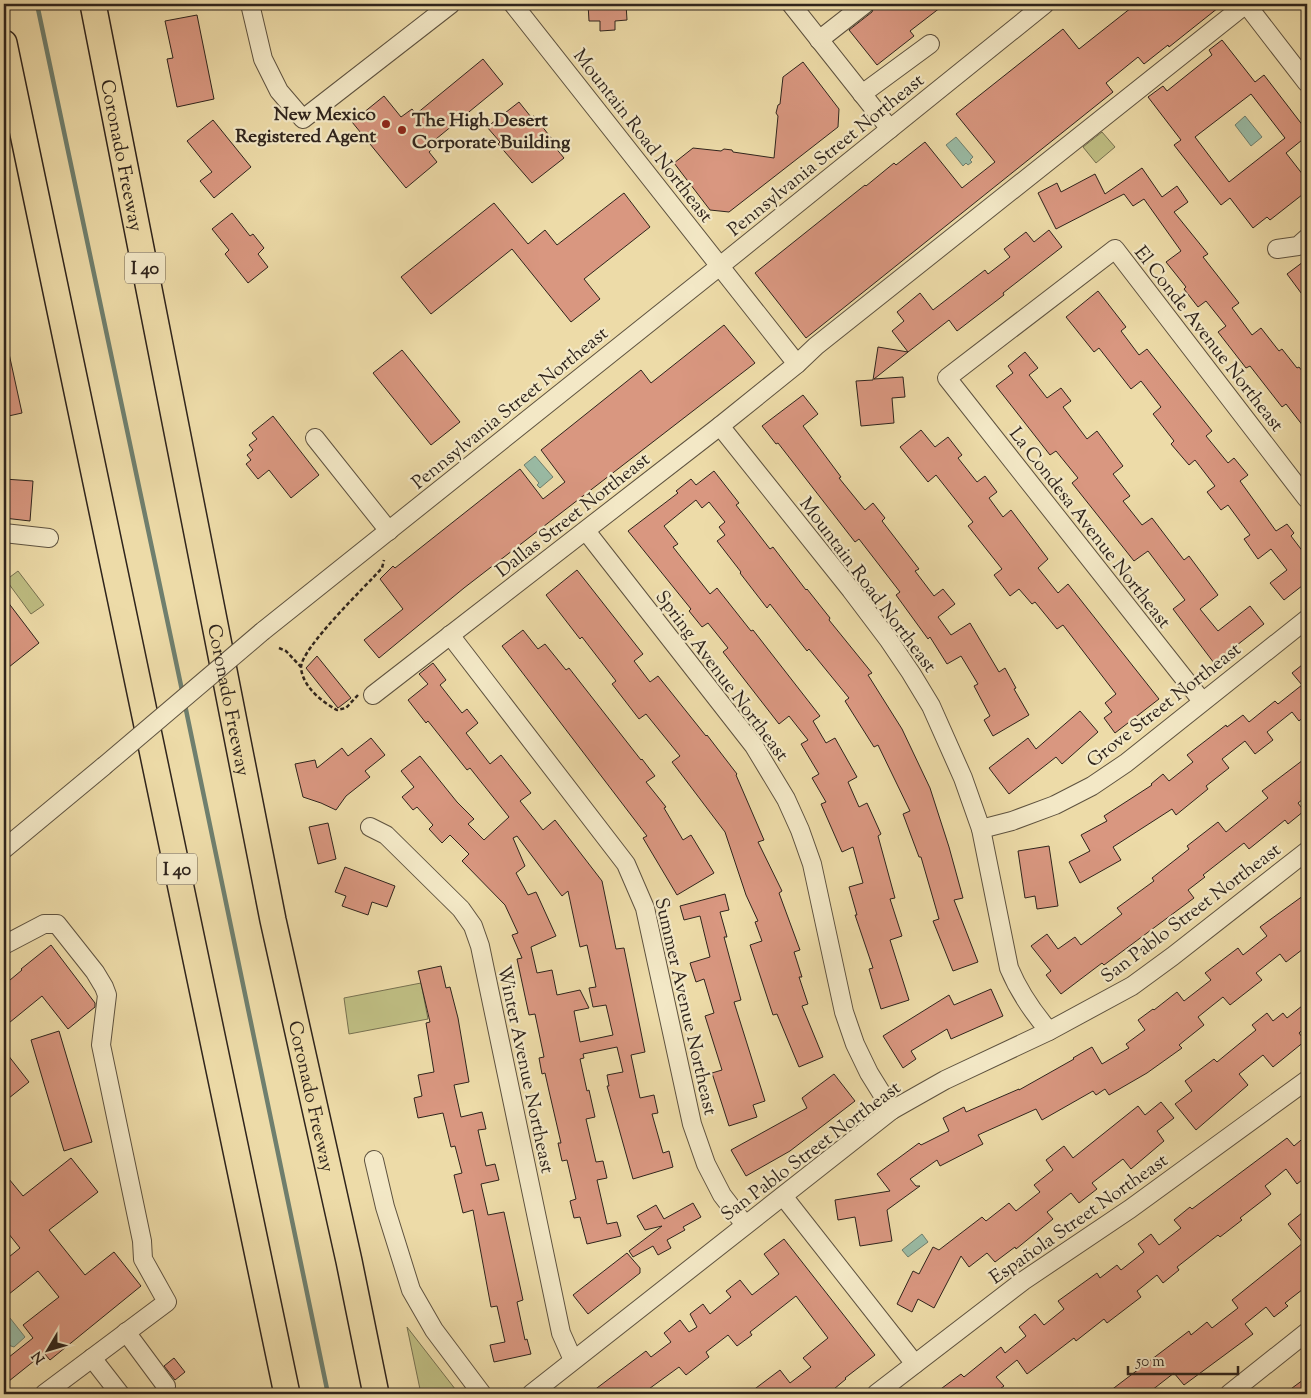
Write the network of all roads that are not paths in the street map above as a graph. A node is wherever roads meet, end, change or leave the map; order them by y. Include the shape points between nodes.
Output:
1 (92, 4) edge
2 (250, 4) edge
3 (451, 4) edge
4 (513, 4) edge
5 (791, 4) edge
6 (864, 4) edge
7 (1045, 4) edge
8 (1251, 6) edge
9 (819, 40) junction
10 (4, 44) edge
11 (930, 44) dead end
12 (1307, 83) edge
13 (862, 94) junction
14 (890, 129) junction
15 (1307, 238) edge
16 (1277, 249) dead end
17 (720, 266) junction
18 (797, 364) junction
19 (947, 378) joint
20 (720, 426) junction
21 (315, 438) dead end
22 (1307, 499) edge
23 (389, 530) junction
24 (586, 531) junction
25 (4, 533) edge
26 (49, 538) dead end
27 (1307, 619) edge
28 (450, 635) junction
29 (366, 694) road end
30 (1202, 701) junction
31 (370, 827) dead end
32 (981, 829) junction
33 (4, 849) edge
34 (1307, 851) edge
35 (4, 945) edge
36 (1049, 1031) junction
37 (1307, 1080) edge
38 (892, 1110) junction
39 (374, 1160) dead end
40 (783, 1196) junction
41 (745, 1225) junction
42 (126, 1332) junction
43 (1307, 1332) edge
44 (92, 1358) junction
45 (574, 1360) junction
46 (915, 1364) junction
47 (166, 1386) dead end
48 (44, 1394) edge
49 (120, 1394) edge
50 (287, 1394) edge
51 (376, 1394) edge
52 (482, 1394) edge
53 (531, 1394) edge
54 (876, 1394) edge
55 (1229, 1394) edge

1 - 51 highway, Coronado Freeway / I 40 via 273,920 350,1261
2 - 3 street via 263,59 279,91 303,119
4 - 17 street, Mountain Road Northeast
5 - 9 street
6 - 9 street
7 - 14 street, Pennsylvania Street Northeast
8 - 12 street
8 - 18 street, Dallas Street Northeast via 831,334
9 - 13 street
10 - 50 highway, I 40
11 - 13 street
13 - 14 street
14 - 17 street, Pennsylvania Street Northeast
15 - 16 street via 1298,246
17 - 18 street, Mountain Road Northeast
17 - 23 street, Pennsylvania Street Northeast
18 - 20 street, Dallas Street Northeast
19 - 22 street, El Conde Avenue Northeast via 1115,249
19 - 30 street, La Condesa Avenue Northeast
20 - 24 street, Dallas Street Northeast
20 - 32 street, Mountain Road Northeast via 851,590 911,673 947,739
21 - 23 street
23 - 33 street, Pennsylvania Street Northeast, bridge via 263,631
24 - 28 street, Dallas Street Northeast
24 - 38 street, Spring Avenue Northeast via 754,746 786,799 812,864 844,1012 869,1073
25 - 26 street
27 - 30 street, Grove Street Northeast
28 - 29 street, Dallas Street Northeast
28 - 41 street, Summer Avenue Northeast via 629,870 645,908 692,1124 722,1196
30 - 32 street, Grove Street Northeast via 1126,763 1092,786 1055,805
31 - 45 street, Winter Avenue Northeast via 386,835 461,909 473,926 480,946 560,1333
32 - 36 street, Mountain Road Northeast via 1009,968 1022,996
34 - 36 street, San Pablo Street Northeast via 1132,986
35 - 42 street via 44,924 56,924 95,972 107,996 101,1045 143,1259 167,1302
36 - 38 street, San Pablo Street Northeast via 945,1080
37 - 46 street, Española Street Northeast via 1023,1281
38 - 40 street, San Pablo Street Northeast
39 - 52 street via 411,1290 434,1330
40 - 41 street, San Pablo Street Northeast
40 - 46 street
41 - 45 street, San Pablo Street Northeast
42 - 44 street
42 - 47 street
43 - 55 street
44 - 48 street
44 - 49 street
45 - 53 street, San Pablo Street Northeast
46 - 54 street, Española Street Northeast

